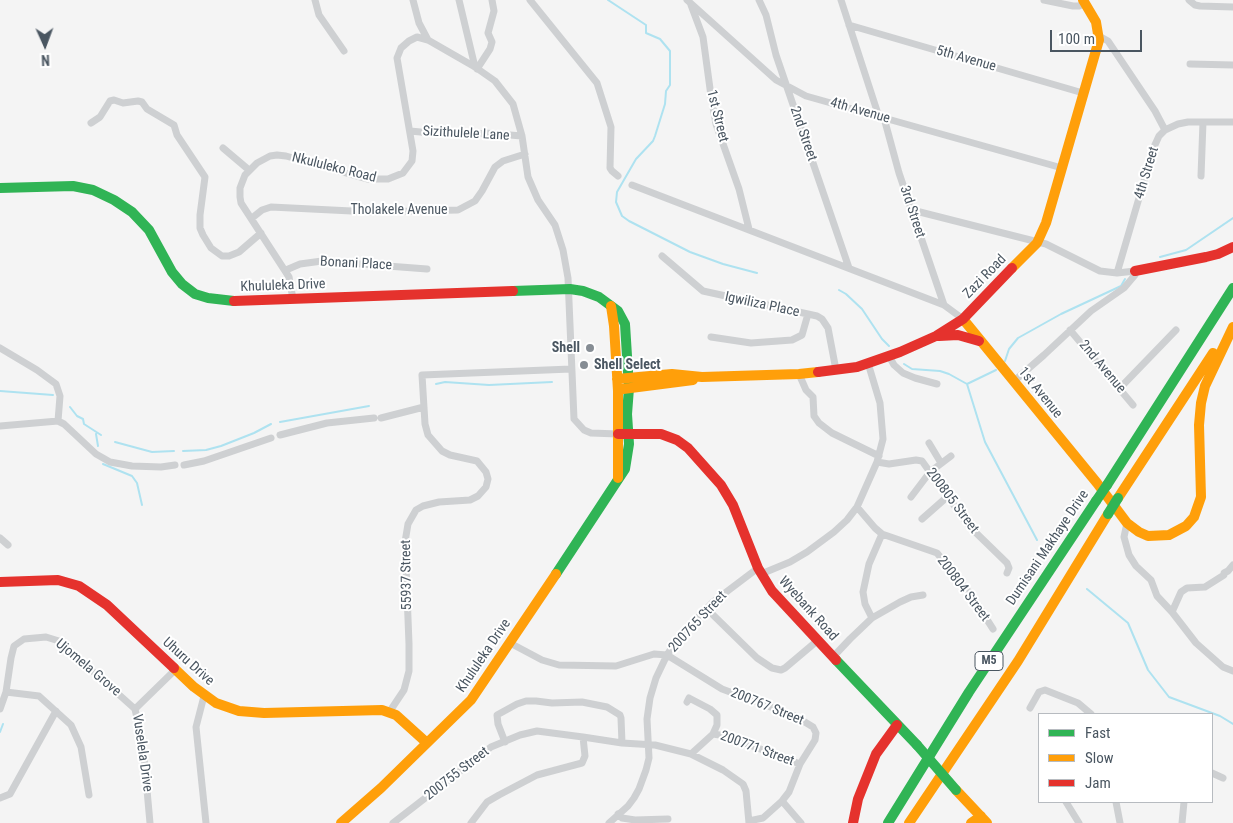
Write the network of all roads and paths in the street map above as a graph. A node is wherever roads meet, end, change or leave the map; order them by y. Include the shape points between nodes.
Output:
1 (315, 0) edge
2 (413, 0) edge
3 (459, 0) edge
4 (492, 0) edge
5 (530, 0) edge
6 (759, 0) edge
7 (841, 0) edge
8 (1044, 0) edge
9 (1189, 0) edge
10 (688, 1) edge
11 (1084, 1) edge
12 (1233, 8) edge
13 (849, 25) junction
14 (1099, 36) junction
15 (428, 40) junction
16 (344, 51) dead end
17 (1190, 64) dead end
18 (1233, 65) edge
19 (476, 68) junction
20 (787, 86) junction
21 (1084, 93) junction
22 (882, 118) junction
23 (1203, 122) junction
24 (1233, 122) edge
25 (91, 123) dead end
26 (1166, 130) junction
27 (410, 131) junction
28 (522, 136) junction
29 (223, 148) dead end
30 (525, 154) junction
31 (1062, 168) junction
32 (249, 170) junction
33 (618, 176) dead end
34 (1201, 176) dead end
35 (632, 185) dead end
36 (0, 188) edge
37 (912, 210) junction
38 (252, 218) junction
39 (749, 229) junction
40 (260, 233) junction
41 (1037, 243) junction
42 (1233, 246) edge
43 (662, 256) dead end
44 (849, 268) junction
45 (428, 269) dead end
46 (286, 270) junction
47 (1135, 271) junction
48 (1117, 273) junction
49 (1233, 288) edge
50 (570, 290) junction
51 (293, 299) junction
52 (944, 304) junction
53 (611, 306) junction
54 (808, 314) junction
55 (963, 319) junction
56 (1233, 322) edge
57 (1233, 327) edge
58 (1070, 330) junction
59 (1176, 330) dead end
60 (936, 336) junction
61 (711, 337) dead end
62 (982, 343) junction
63 (0, 348) edge
64 (889, 356) junction
65 (868, 363) junction
66 (571, 370) junction
67 (836, 370) junction
68 (798, 374) junction
69 (617, 379) junction
70 (1013, 382) junction
71 (629, 383) junction
72 (937, 384) dead end
73 (1119, 389) junction
74 (618, 391) junction
75 (1133, 405) dead end
76 (424, 407) junction
77 (58, 421) junction
78 (0, 426) edge
79 (628, 433) junction
80 (618, 434) junction
81 (280, 435) dead end
82 (271, 438) dead end
83 (929, 443) dead end
84 (951, 456) dead end
85 (878, 459) junction
86 (941, 463) junction
87 (175, 465) dead end
88 (184, 465) dead end
89 (930, 472) junction
90 (618, 478) junction
91 (1102, 484) junction
92 (911, 496) dead end
93 (947, 497) junction
94 (857, 507) junction
95 (922, 519) dead end
96 (1127, 523) junction
97 (882, 534) junction
98 (0, 538) edge
99 (8, 545) dead end
100 (1233, 565) edge
101 (760, 571) junction
102 (1006, 573) dead end
103 (0, 582) edge
104 (923, 595) dead end
105 (707, 608) junction
106 (1172, 612) junction
107 (872, 618) junction
108 (993, 629) dead end
109 (817, 641) junction
110 (510, 642) junction
111 (667, 655) junction
112 (833, 657) junction
113 (175, 670) junction
114 (1233, 671) edge
115 (6, 692) junction
116 (204, 696) junction
117 (687, 702) dead end
118 (1030, 708) dead end
119 (0, 709) edge
120 (135, 709) junction
121 (56, 711) junction
122 (390, 711) junction
123 (1090, 713) edge
124 (897, 725) junction
125 (713, 734) junction
126 (583, 736) junction
127 (505, 742) junction
128 (427, 743) junction
129 (618, 743) junction
130 (649, 744) junction
131 (692, 754) junction
132 (800, 764) junction
133 (1213, 773) edge
134 (1223, 778) dead end
135 (89, 795) dead end
136 (0, 798) edge
137 (782, 801) junction
138 (1066, 803) edge
139 (1116, 803) edge
140 (1184, 803) edge
141 (618, 814) junction
142 (668, 819) dead end
143 (984, 820) edge
144 (1075, 821) edge
145 (749, 822) edge
146 (150, 823) edge
147 (206, 823) edge
148 (340, 823) edge
149 (393, 823) edge
150 (471, 823) edge
151 (609, 823) edge
152 (801, 823) edge
153 (853, 823) edge
154 (888, 823) edge
155 (909, 823) edge
156 (972, 823) edge
157 (1120, 823) edge
158 (1182, 823) edge

1 - 16 street via 319,15
2 - 15 street
3 - 19 street
4 - 19 street via 494,11 488,33 492,42
5 - 33 street via 596,83 611,127 610,168
6 - 20 street, 2nd Street
7 - 13 street, 3rd Street
8 - 11 street via 1073,6
9 - 12 street via 1200,6
10 - 20 street, 4th Avenue via 776,80
10 - 39 street, 1st Street via 703,37 715,119
11 - 14 street via 1096,22
13 - 21 street, 5th Avenue
13 - 22 street, 3rd Street
14 - 21 street, Zazi Road
14 - 26 street, 4th Street via 1108,41
15 - 19 street
15 - 27 street, Nkululeko Road via 417,37 409,40 397,58
17 - 18 street
19 - 28 street via 495,81 510,99
20 - 22 street, 4th Avenue via 806,96
20 - 44 street, 2nd Street
21 - 31 street, Zazi Road
22 - 31 street, 4th Avenue
22 - 37 street, 3rd Street
23 - 24 street
23 - 26 street via 1183,122
23 - 34 street
25 - 40 street via 100,117 112,100 142,102 147,109 174,125 178,138 205,177 200,228 211,248 229,256 239,252
26 - 48 street, 4th Street via 1154,147
27 - 28 street, Sizithulele Lane
27 - 32 street, Nkululeko Road via 412,161 403,173 388,179 367,179 286,156 270,156
28 - 30 street
29 - 32 street
30 - 38 street, Tholakele Avenue via 503,160 495,167 475,201 458,210 372,212 271,207
30 - 50 street via 533,189 555,225
31 - 41 street, Zazi Road
32 - 38 street via 242,182 240,197 241,204
35 - 39 street
36 - 51 street, Khululeka Drive via 60,185 100,193 141,221 155,238 174,275 195,294 226,302
37 - 41 street
37 - 52 street, 3rd Street
38 - 40 street
39 - 44 street
40 - 46 street
41 - 48 street via 1046,244 1093,269
41 - 55 street, Zazi Road
42 - 47 street via 1218,254
43 - 54 street, Igwiliza Place via 703,292
44 - 52 street
45 - 46 street, Bonani Place via 322,261
46 - 51 street
47 - 48 street
47 - 58 street via 1124,288 1091,310
49 - 91 street, Dumisani Makhaye Drive / M5
50 - 51 street, Khululeka Drive
50 - 53 street, Khululeka Drive via 591,293
50 - 66 street
52 - 55 street
53 - 69 street
53 - 71 street, Khululeka Drive via 625,324
54 - 61 street via 802,335 792,340 743,342
54 - 67 street, Igwiliza Place via 822,319 828,328
55 - 60 street, Zazi Road
55 - 62 street, 1st Avenue
56 - 155 street, M5, bridge via 1118,498 1018,661
57 - 96 street via 1205,386 1201,403 1201,497 1194,517 1178,531 1157,536 1148,536
58 - 70 street
58 - 73 street, 2nd Avenue
59 - 73 street
60 - 62 street via 958,334
60 - 64 street, Zazi Road
62 - 70 street, 1st Avenue
63 - 77 street via 56,384 60,396
64 - 65 street, Zazi Road
64 - 72 street via 909,376
65 - 67 street, Zazi Road
65 - 85 street, 200765 Street via 882,412 883,439
66 - 76 street, 55937 Street via 422,375
66 - 80 street via 574,419 578,425 591,433
67 - 68 street, Zazi Road
68 - 71 street, Zazi Road via 702,377 672,374
68 - 85 street via 813,397 814,416 819,423
69 - 71 street, Zazi Road
69 - 74 street
70 - 91 street, 1st Avenue
71 - 74 street, Zazi Road
71 - 79 street, Khululeka Drive
73 - 75 street, 2nd Avenue
74 - 80 street
76 - 81 street via 378,418 327,423
76 - 122 street, 55937 Street via 428,435 434,443 442,451 477,461 488,479 478,496 470,500 423,506 416,510 408,524 405,542 409,671 404,690
77 - 78 street
77 - 87 street via 110,462 132,466
79 - 80 street, Wyebank Road
79 - 90 street, Khululeka Drive via 625,469
79 - 101 street, Wyebank Road via 661,434 688,448 721,485 733,505
80 - 90 street
82 - 88 street
83 - 86 street
84 - 86 street
85 - 89 street, 200805 Street via 889,464 922,461
85 - 94 street, 200765 Street
86 - 89 street
89 - 92 street
89 - 93 street, 200805 Street
90 - 110 street, Khululeka Drive
91 - 96 street, 1st Avenue
91 - 154 street, Dumisani Makhaye Drive / M5, bridge via 1096,501 969,692
93 - 95 street
93 - 102 street, 200805 Street via 974,532 1003,558 1009,568
94 - 97 street, 200804 Street
94 - 101 street, 200765 Street via 847,520 807,552 790,562
96 - 106 street via 1124,536 1129,555 1151,580 1157,596
97 - 107 street via 869,564 863,592
97 - 108 street, 200804 Street via 937,553 972,596
98 - 99 street
100 - 106 street via 1205,587 1187,588 1181,592
101 - 105 street, 200765 Street via 723,593
101 - 109 street, Wyebank Road via 772,591
103 - 113 street, Uhuru Drive via 44,580 72,583 107,605
104 - 107 street via 900,602
105 - 109 street via 757,658 777,670 785,668
105 - 111 street, 200765 Street
106 - 114 street via 1196,643 1223,667
107 - 112 street
109 - 112 street, Wyebank Road
110 - 111 street via 542,660 559,665 616,666 654,654
110 - 128 street, Khululeka Drive via 471,700
111 - 130 street, 200765 Street via 652,688
111 - 132 street, 200767 Street via 722,689 795,716 813,727 815,740
112 - 124 street, Wyebank Road
113 - 116 street, Uhuru Drive
113 - 120 street, Vuselela Drive
115 - 119 street, Ujomela Grove
115 - 120 street, Ujomela Grove via 14,646 24,639 46,637 59,641
115 - 121 street via 39,696
116 - 122 street, Uhuru Drive via 252,713
116 - 147 street via 196,727
117 - 125 street via 689,698 717,715
118 - 123 street via 1038,692 1045,690 1078,703
120 - 146 street, Vuselela Drive via 143,746
121 - 135 street via 71,726 81,747
121 - 136 street via 10,794
122 - 128 street
124 - 143 street, Wyebank Road, bridge
124 - 153 street via 876,754 866,776
125 - 131 street
125 - 132 street, 200771 Street
126 - 127 street, 200755 Street via 537,731
126 - 129 street, 200755 Street
126 - 150 street via 585,756 582,763 537,775 499,795 487,802
127 - 129 street via 497,716 517,704 536,701 582,702 607,707 622,718
127 - 149 street, 200755 Street via 479,755
128 - 148 street, Khululeka Drive
129 - 130 street, 200755 Street
130 - 131 street, 200755 Street
130 - 141 street, 200765 Street via 646,770 639,789 628,806
131 - 145 street, 200755 Street via 744,784
132 - 137 street, 200767 Street via 792,788
133 - 134 street
137 - 145 street, 200767 Street via 763,818
137 - 152 street
138 - 144 street
139 - 157 street
140 - 158 street
141 - 142 street via 635,820
141 - 151 street, 200765 Street
143 - 156 street

